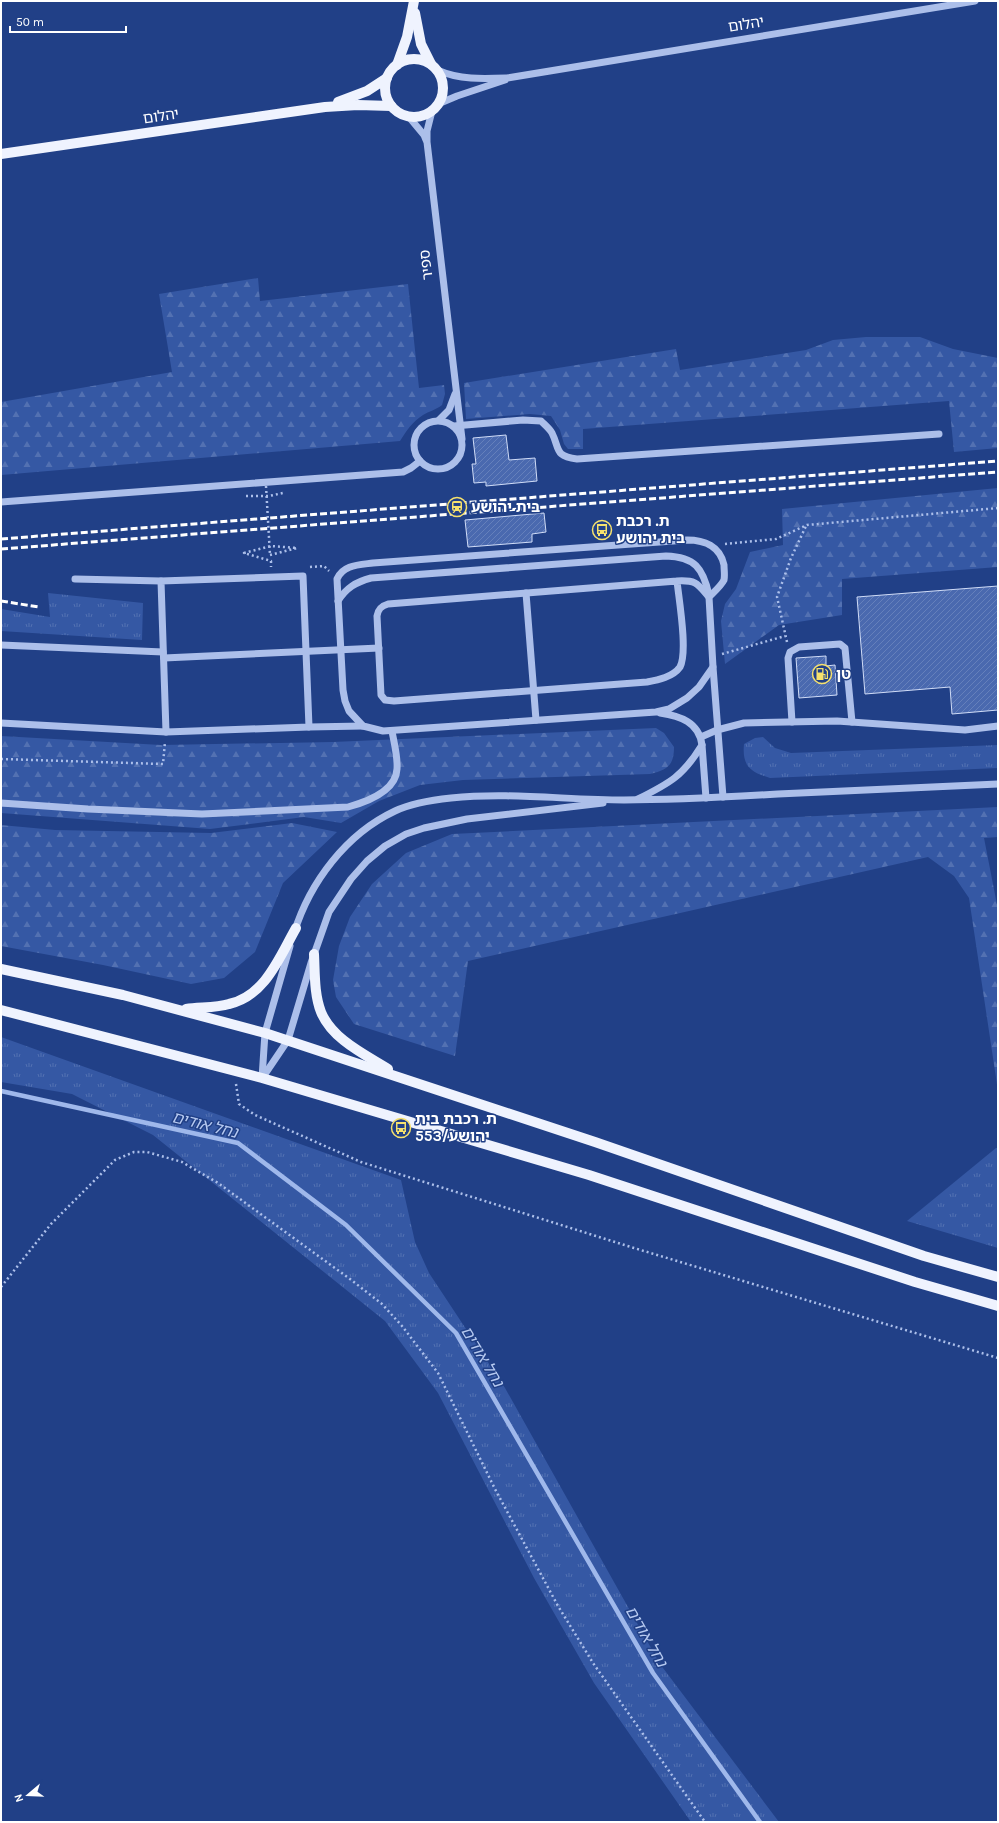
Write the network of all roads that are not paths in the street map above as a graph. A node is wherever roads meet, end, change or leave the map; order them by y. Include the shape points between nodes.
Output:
1 (975, 1) edge
2 (414, 3) edge
3 (396, 65) junction
4 (434, 67) junction
5 (521, 76) junction
6 (387, 78) junction
7 (391, 106) junction
8 (325, 107) junction
9 (435, 108) junction
10 (409, 117) junction
11 (427, 142) junction
12 (1, 154) edge
13 (455, 386) junction
14 (439, 420) junction
15 (457, 426) junction
16 (939, 434) dead end
17 (420, 461) junction
18 (1, 502) edge
19 (75, 579) dead end
20 (161, 581) junction
21 (677, 581) junction
22 (526, 593) junction
23 (709, 597) junction
24 (337, 602) junction
25 (1, 645) edge
26 (378, 648) junction
27 (340, 651) junction
28 (306, 653) junction
29 (164, 655) junction
30 (713, 666) junction
31 (534, 691) junction
32 (656, 712) junction
33 (536, 720) junction
34 (1, 722) edge
35 (792, 722) junction
36 (852, 722) junction
37 (363, 726) junction
38 (998, 726) edge
39 (309, 727) junction
40 (717, 730) junction
41 (392, 731) junction
42 (166, 732) junction
43 (702, 741) junction
44 (998, 784) edge
45 (722, 797) junction
46 (706, 798) junction
47 (623, 800) junction
48 (636, 800) junction
49 (1, 803) edge
50 (296, 928) junction
51 (314, 954) junction
52 (1, 969) edge
53 (179, 1009) junction
54 (1, 1010) edge
55 (265, 1033) junction
56 (288, 1040) junction
57 (399, 1077) junction
58 (262, 1078) junction
59 (998, 1278) edge
60 (998, 1306) edge

1 - 5 street, יהלום
2 - 3 main road via 407,37
2 - 4 main road via 419,38
3 - 4 main road via 405,60 415,59
3 - 6 main road
4 - 5 street, יהלום via 451,76 466,79
4 - 9 main road via 443,86 442,95
5 - 9 street, יהלום via 457,96
6 - 7 main road via 385,90
6 - 8 main road, יהלום via 367,92
7 - 8 main road, יהלום
7 - 10 main road
8 - 12 main road, יהלום
9 - 10 main road via 423,116
9 - 11 street, ספיר via 427,131
10 - 11 street, ספיר via 424,134
11 - 13 street, ספיר
13 - 14 street, ספיר via 449,410
13 - 15 street, ספיר
14 - 15 street
14 - 17 street via 431,421 418,431 414,446 415,454
15 - 16 street via 523,420 541,421 552,433 560,453 567,458 577,459
15 - 17 street via 462,439 461,454 452,465 438,470
17 - 18 street via 403,472
19 - 20 street
20 - 28 street via 303,576
20 - 29 street
21 - 22 street
21 - 23 street via 691,580
21 - 31 street via 684,651 676,672 651,681
22 - 26 street via 381,606 377,616
22 - 31 street
23 - 24 street via 700,568 691,560 666,556 371,578 352,585
23 - 24 street via 723,581 725,573 722,558 711,545 700,540 687,540 373,563 346,568 340,572 337,579
23 - 30 street
24 - 27 street
25 - 29 street
26 - 27 street
26 - 31 street via 381,695 385,700
27 - 28 street
27 - 37 street via 345,701 349,711
28 - 29 street
28 - 39 street
29 - 42 street
30 - 32 street via 688,698 669,709
30 - 40 street
31 - 33 street
32 - 33 street
32 - 43 street via 687,720 697,729
33 - 41 street
34 - 42 street
35 - 36 street
35 - 36 street via 788,658 790,652 799,647 840,644 845,648
35 - 40 street via 744,723
36 - 38 street via 965,730
37 - 39 street
37 - 41 street via 372,730
39 - 42 street
40 - 43 street
40 - 45 street
41 - 49 street via 398,768 396,778 382,792 365,802 348,807 202,814
43 - 46 street
43 - 48 street via 694,760 676,779
44 - 45 street
45 - 46 street
46 - 48 street
47 - 48 street
47 - 50 street via 466,796 417,803 395,811 350,842 331,863 306,901
47 - 51 street via 468,819 406,834 385,846 351,879 329,912
50 - 53 main road via 265,982 256,992 229,1004
50 - 55 street
51 - 56 street
51 - 57 main road via 317,997 328,1025 336,1035
52 - 53 main road
53 - 55 main road
54 - 58 main road
55 - 56 main road
55 - 58 street
56 - 57 main road
56 - 58 street
57 - 59 main road via 924,1256
58 - 60 main road via 589,1175 915,1282

